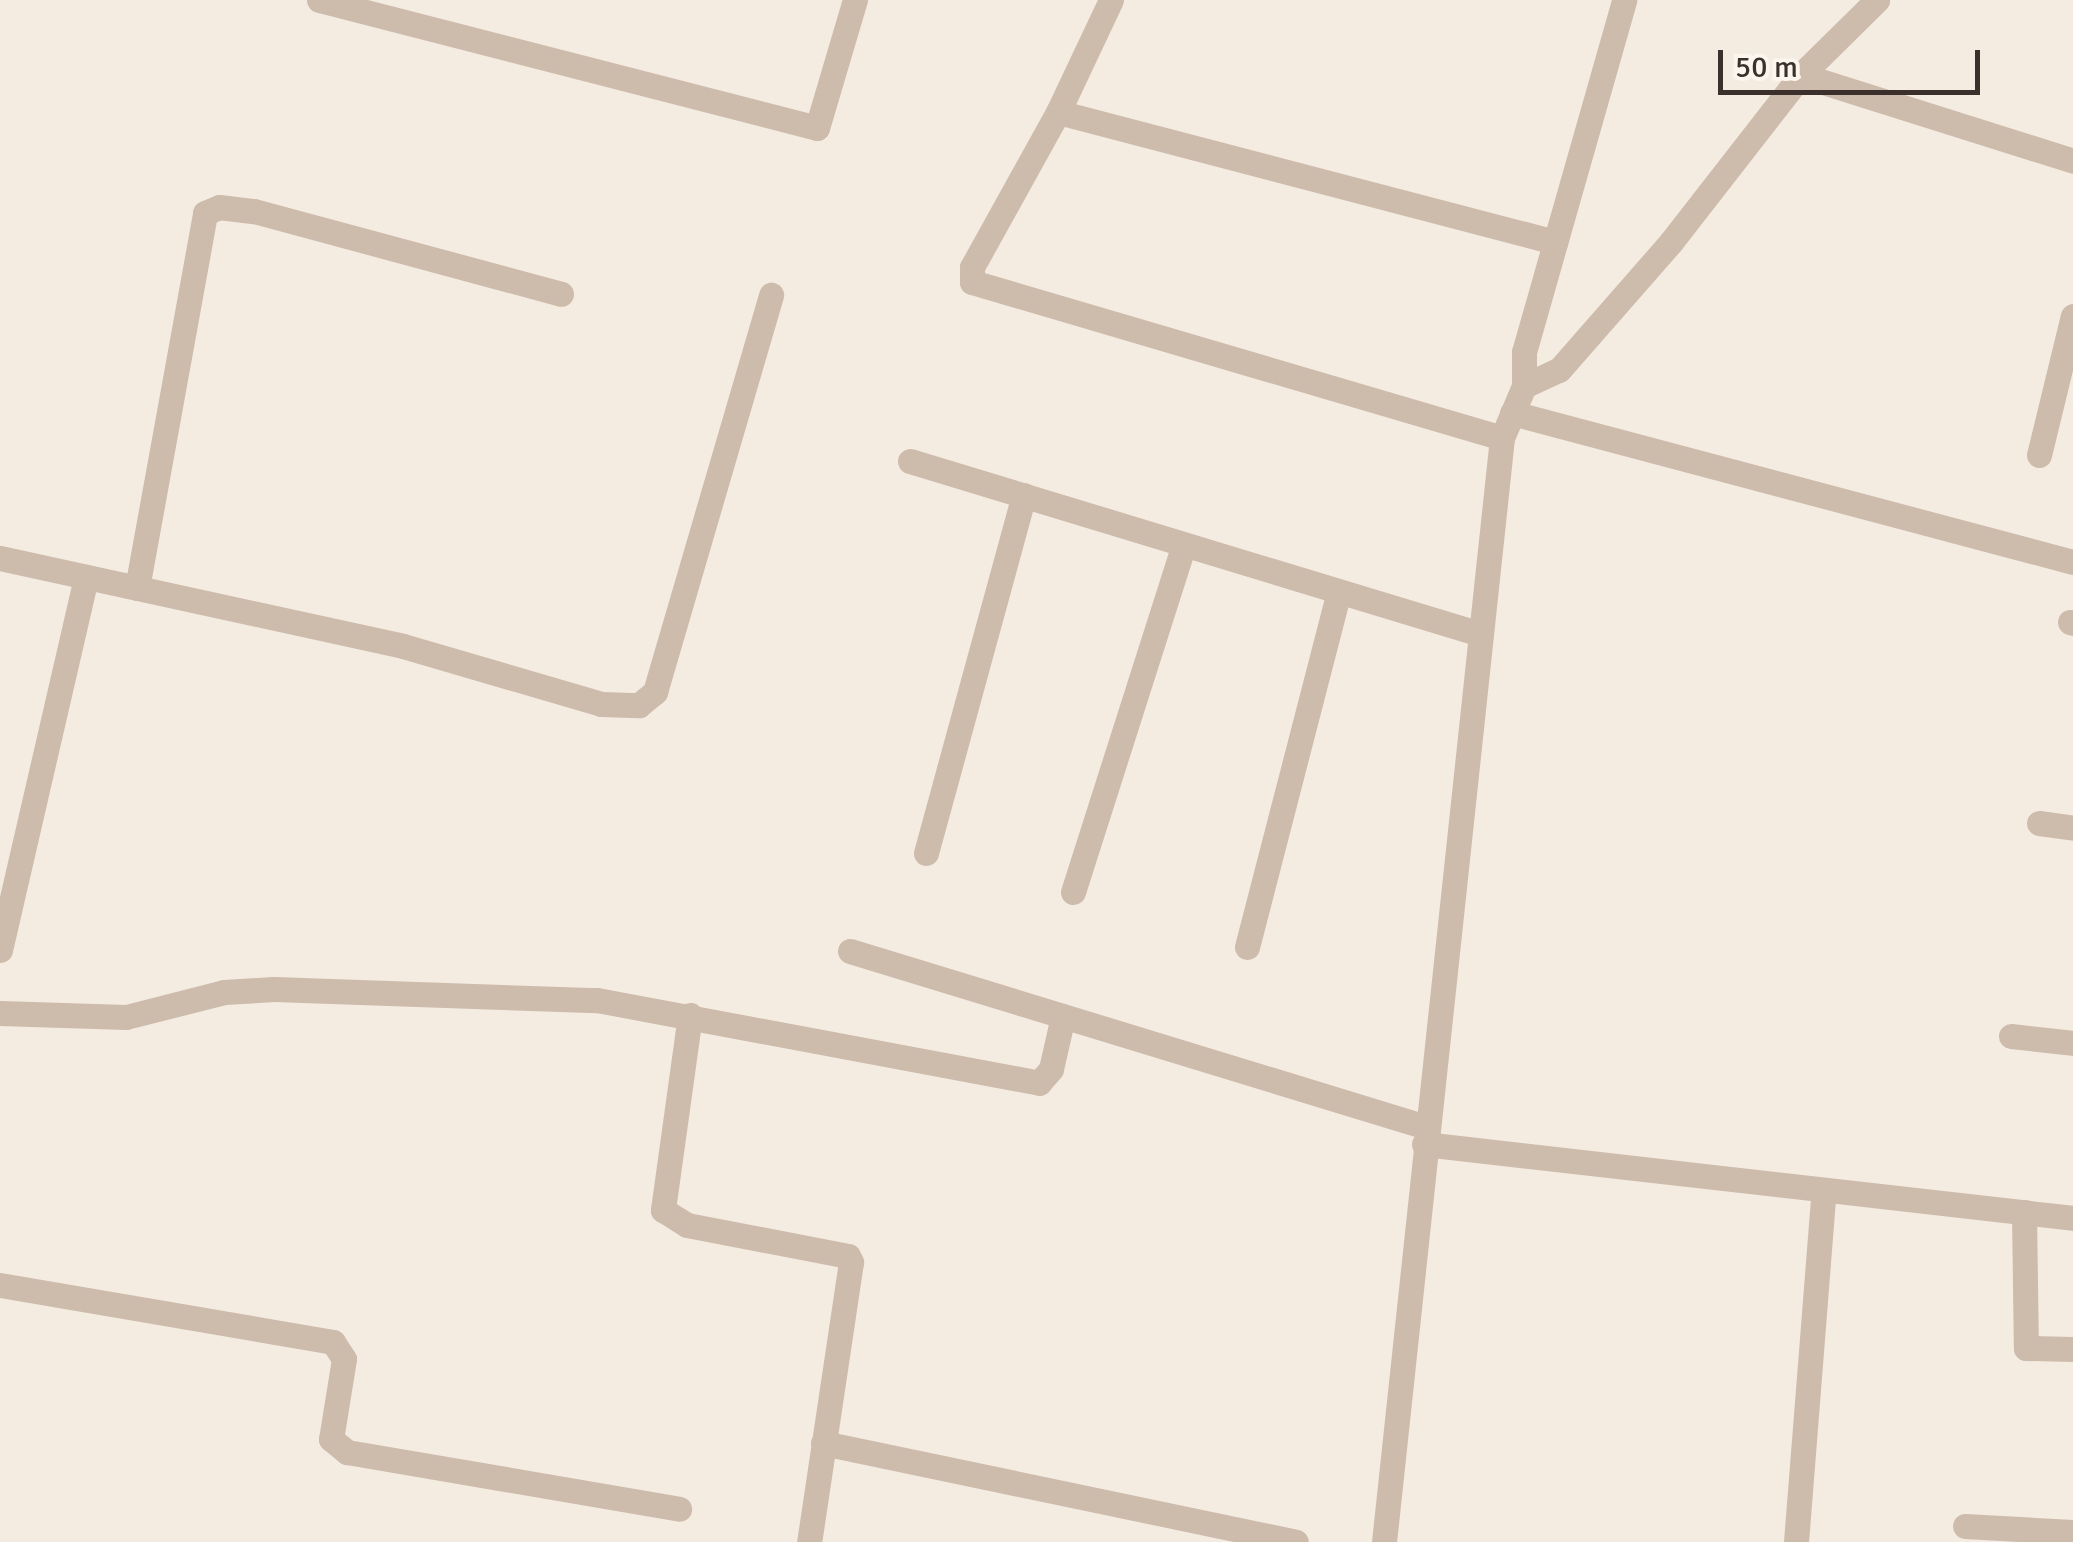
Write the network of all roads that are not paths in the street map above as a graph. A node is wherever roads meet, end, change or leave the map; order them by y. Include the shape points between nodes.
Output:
1 (319, 0) edge
2 (855, 0) edge
3 (1110, 0) edge
4 (1624, 0) edge
5 (1877, 0) edge
6 (1802, 75) junction
7 (1058, 112) junction
8 (2073, 161) edge
9 (1555, 242) junction
10 (561, 294) dead end
11 (771, 295) dead end
12 (2073, 316) edge
13 (1524, 386) junction
14 (1512, 413) junction
15 (1502, 438) junction
16 (2040, 455) dead end
17 (910, 461) dead end
18 (1024, 496) junction
19 (1184, 544) junction
20 (0, 558) edge
21 (2073, 562) edge
22 (86, 577) junction
23 (137, 588) junction
24 (1338, 592) junction
25 (1480, 634) junction
26 (2039, 823) dead end
27 (2073, 828) edge
28 (926, 852) dead end
29 (1073, 892) dead end
30 (1247, 947) dead end
31 (0, 950) edge
32 (850, 951) dead end
33 (0, 1013) edge
34 (690, 1014) junction
35 (1062, 1016) junction
36 (2012, 1036) dead end
37 (2073, 1043) edge
38 (1425, 1136) junction
39 (1824, 1190) junction
40 (2024, 1212) junction
41 (2073, 1218) edge
42 (0, 1285) edge
43 (2073, 1349) edge
44 (822, 1443) junction
45 (679, 1509) dead end
46 (1965, 1526) dead end
47 (2073, 1532) edge
48 (809, 1542) edge
49 (1296, 1542) edge
50 (1384, 1542) edge
51 (1796, 1542) edge

1 - 2 street via 817,128
3 - 7 street
4 - 9 street
5 - 6 street
6 - 8 street
6 - 13 street via 1559,370
7 - 9 street
7 - 15 street via 972,268 972,282
9 - 13 street via 1524,352
10 - 23 street via 254,212 205,212
11 - 23 street via 654,692 639,705 601,704 404,646
12 - 16 street
13 - 14 street
14 - 15 street
14 - 21 street
15 - 25 street
17 - 18 street
18 - 19 street
18 - 28 street
19 - 24 street
19 - 29 street
20 - 22 street
22 - 23 street
22 - 31 street
24 - 25 street
24 - 30 street
25 - 38 street
26 - 27 street
32 - 35 street
33 - 34 street via 126,1017 224,992 274,989 597,1000
34 - 35 street via 1039,1084 1051,1070
34 - 44 street via 663,1210 687,1225 848,1256 852,1270
35 - 38 street
36 - 37 street
38 - 39 street
38 - 50 street
39 - 40 street
39 - 51 street
40 - 41 street
40 - 43 street via 2026,1348
42 - 45 street via 333,1342 344,1359 331,1440 347,1452
44 - 48 street
44 - 49 street
46 - 47 street

